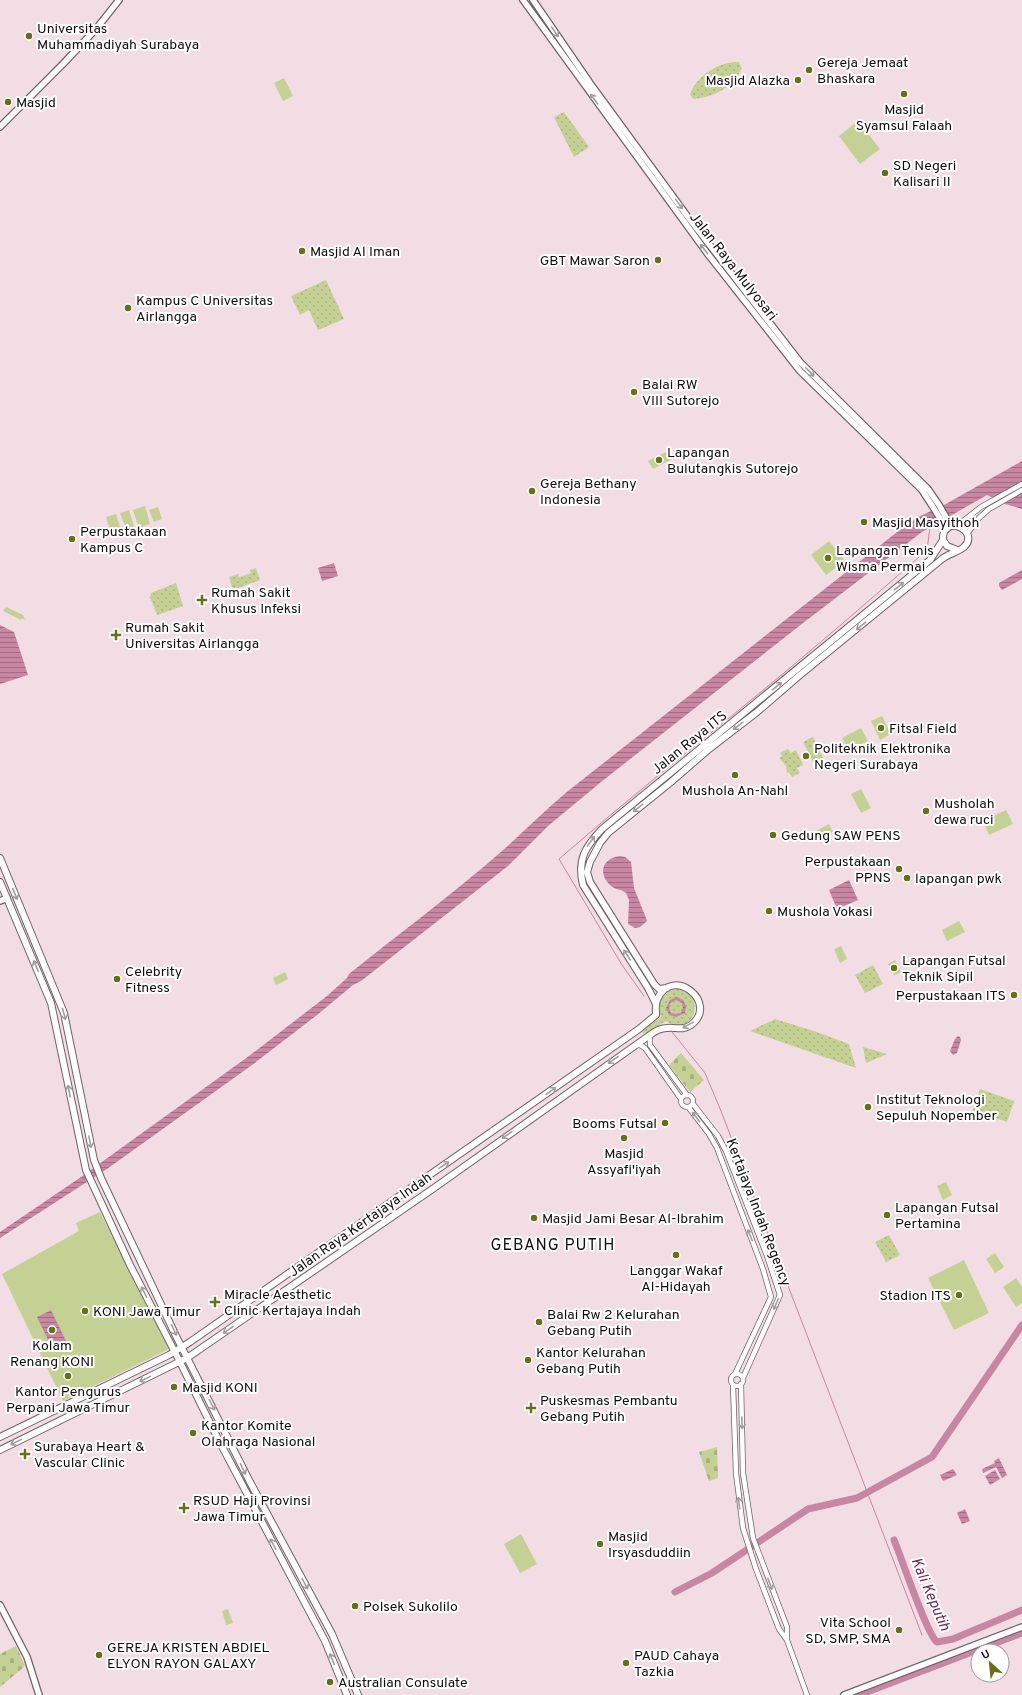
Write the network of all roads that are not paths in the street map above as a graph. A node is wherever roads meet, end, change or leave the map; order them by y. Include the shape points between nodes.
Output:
1 (119, 0) edge
2 (523, 0) edge
3 (533, 0) edge
4 (584, 74) junction
5 (579, 78) junction
6 (0, 127) edge
7 (686, 219) junction
8 (1022, 484) edge
9 (1022, 490) edge
10 (994, 502) junction
11 (947, 524) junction
12 (958, 525) junction
13 (967, 534) junction
14 (943, 540) junction
15 (957, 550) junction
16 (882, 605) junction
17 (876, 609) junction
18 (755, 704) junction
19 (762, 707) junction
20 (757, 712) junction
21 (670, 774) junction
22 (664, 778) junction
23 (675, 779) junction
24 (669, 783) junction
25 (0, 858) edge
26 (0, 882) edge
27 (4, 895) edge
28 (0, 901) edge
29 (611, 918) junction
30 (605, 922) junction
31 (616, 925) junction
32 (610, 929) junction
33 (36, 944) junction
34 (29, 950) junction
35 (668, 988) junction
36 (656, 1004) junction
37 (639, 1029) junction
38 (631, 1035) junction
39 (648, 1036) junction
40 (636, 1044) junction
41 (687, 1095) junction
42 (681, 1099) junction
43 (693, 1104) junction
44 (689, 1108) junction
45 (480, 1140) junction
46 (487, 1149) junction
47 (742, 1195) junction
48 (735, 1198) junction
49 (110, 1199) junction
50 (115, 1232) junction
51 (130, 1239) junction
52 (326, 1248) junction
53 (767, 1256) junction
54 (332, 1257) junction
55 (759, 1259) junction
56 (130, 1265) junction
57 (182, 1347) junction
58 (174, 1352) junction
59 (188, 1358) junction
60 (180, 1362) junction
61 (735, 1374) junction
62 (743, 1378) junction
63 (741, 1384) junction
64 (733, 1385) junction
65 (65, 1405) junction
66 (52, 1411) junction
67 (71, 1416) junction
68 (57, 1422) junction
69 (0, 1437) edge
70 (0, 1450) edge
71 (736, 1473) junction
72 (743, 1473) junction
73 (253, 1488) junction
74 (245, 1492) junction
75 (750, 1517) junction
76 (742, 1518) junction
77 (0, 1605) edge
78 (1022, 1627) edge
79 (787, 1640) junction
80 (353, 1683) junction
81 (344, 1687) junction
82 (358, 1693) edge
83 (39, 1695) edge
84 (348, 1695) edge
85 (807, 1695) edge
86 (844, 1695) edge

1 - 6 main road via 78,49
2 - 5 main road, Jalan Raya Mulyosari
3 -> 4 main road, Jalan Raya Mulyosari
4 - 5 main road
4 -> 7 main road, Jalan Raya Mulyosari
7 -> 5 main road, Jalan Raya Mulyosari
7 - 11 main road, Jalan Raya Mulyosari via 800,371 848,415 922,490 937,506
8 - 10 street
9 - 10 street
10 - 12 street via 970,514
10 - 13 street
11 - 12 main road
11 - 14 main road
12 - 13 main road via 964,528
13 - 15 main road via 966,544
14 - 15 main road via 950,549
16 -> 14 main road, Jalan Raya ITS via 930,560
15 - 16 main road, Jalan Raya ITS
16 - 17 main road, Jalan Raya ITS
18 -> 17 main road, Jalan Raya ITS
17 -> 19 main road, Jalan Raya ITS
18 - 19 main road
18 - 20 main road
18 - 21 main road, Jalan Raya ITS
19 - 20 main road, Jalan Raya ITS
20 -> 23 main road, Jalan Raya ITS via 709,748
21 - 22 main road, Jalan Raya ITS
21 - 23 main road
22 - 24 main road
30 -> 22 main road, Jalan Raya ITS via 583,885 580,873 585,850 602,829
23 - 24 main road, Jalan Raya ITS
24 -> 29 main road, Jalan Raya ITS via 608,833 593,853 588,872 590,882
25 -> 33 main road
26 - 27 main road
27 - 28 main road
27 - 34 main road
29 - 30 main road
29 - 31 main road, Jalan Raya ITS
30 - 32 main road, Jalan Raya ITS
31 - 32 main road
31 - 35 main road, Jalan Raya ITS via 656,987
36 -> 32 main road, Jalan Raya ITS
33 - 34 main road via 36,949
33 -> 49 main road via 64,1013 95,1165
50 -> 34 main road via 86,1170 54,1015
35 - 36 main road via 660,994
35 -> 39 main road, Jalan Raya Kertajaya Indah via 678,985 689,988 698,998 699,1013 694,1022 687,1027 665,1028
36 - 37 main road, Jalan Raya Kertajaya Indah via 656,1015
37 - 38 main road, Jalan Raya Kertajaya Indah
37 - 39 main road via 641,1035
38 - 40 main road via 636,1038
45 -> 38 main road, Jalan Raya Kertajaya Indah
39 - 40 main road, Jalan Raya Kertajaya Indah
39 - 41 street via 650,1044
40 - 42 street via 645,1048
40 -> 46 main road, Jalan Raya Kertajaya Indah
41 - 42 street
41 - 43 street via 693,1099
42 - 44 street via 682,1104
43 - 44 street
43 - 47 street, Kertajaya Indah Regency via 718,1136
48 -> 44 street, Kertajaya Indah Regency via 717,1148
45 - 46 main road
52 -> 45 main road, Jalan Raya Kertajaya Indah
46 - 54 main road, Jalan Raya Kertajaya Indah
47 - 48 street
47 - 53 street, Kertajaya Indah Regency
55 -> 48 street, Kertajaya Indah Regency
49 - 50 main road via 111,1208 121,1228 120,1232
49 - 51 main road
50 - 56 main road
51 - 56 main road via 124,1242 131,1258
51 -> 57 main road
52 - 54 main road
52 - 57 main road, Jalan Raya Kertajaya Indah
53 - 55 street
53 -> 62 street, Kertajaya Indah Regency via 780,1295
54 -> 59 main road, Jalan Raya Kertajaya Indah
55 - 61 street, Kertajaya Indah Regency via 771,1292 771,1301
58 -> 56 main road
57 - 58 main road, Jalan Raya Kertajaya Indah
57 - 59 main road
58 - 60 main road
58 - 65 main road, Jalan Raya Kertajaya Indah
59 - 60 main road, Jalan Raya Kertajaya Indah
59 -> 73 main road
60 -> 67 main road, Jalan Raya Kertajaya Indah
60 - 74 main road
61 - 62 street
61 - 64 street via 731,1379
62 - 63 street
63 - 64 street
63 -> 72 street
64 - 71 street
65 - 66 main road, Jalan Raya Kertajaya Indah
65 - 67 main road via 64,1412
66 - 68 main road via 57,1415
66 - 69 main road, Jalan Raya Kertajaya Indah
67 - 68 main road, Jalan Raya Kertajaya Indah
68 -> 70 main road, Jalan Raya Kertajaya Indah
71 - 72 street
76 -> 71 street
72 - 75 street
73 - 74 main road
73 -> 80 main road via 332,1634
81 -> 74 main road via 325,1641
75 - 76 street
75 -> 79 street via 756,1547 787,1627
76 - 79 street via 746,1542 779,1629
77 - 83 main road via 27,1657
78 - 86 main road
79 - 85 street
80 - 81 main road via 348,1688
80 - 82 main road
81 - 84 main road
82 - 84 main road

